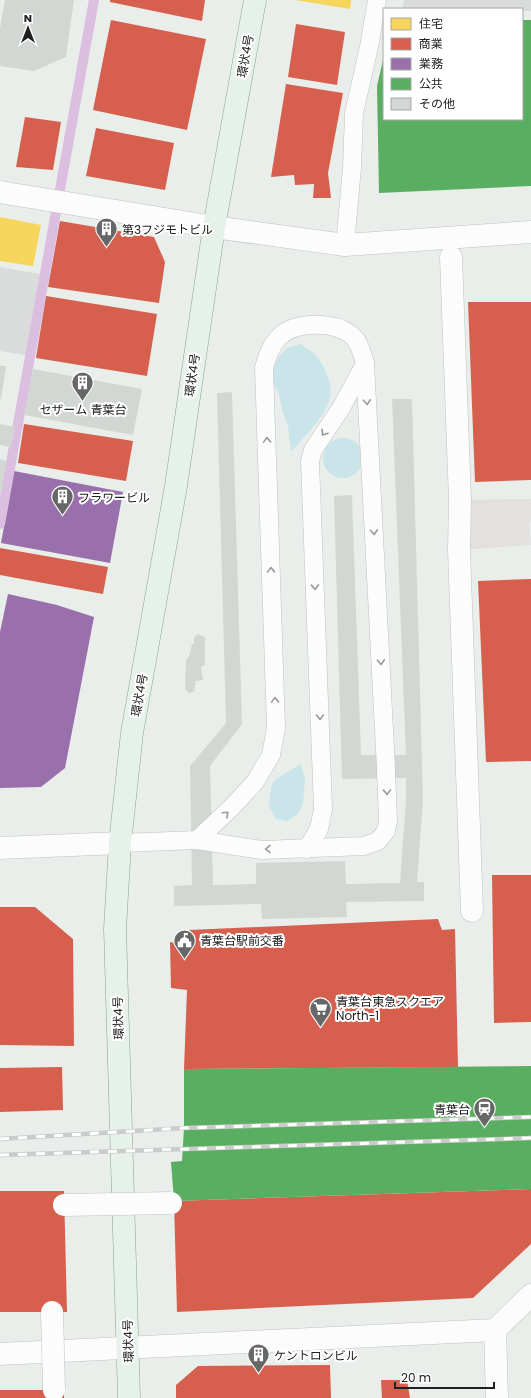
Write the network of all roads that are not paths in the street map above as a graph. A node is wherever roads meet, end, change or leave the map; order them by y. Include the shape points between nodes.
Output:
1 (255, 0) edge
2 (378, 0) edge
3 (0, 192) edge
4 (214, 228) junction
5 (531, 232) edge
6 (346, 245) junction
7 (450, 257) dead end
8 (365, 363) junction
9 (197, 840) junction
10 (120, 843) junction
11 (0, 848) edge
12 (307, 849) junction
13 (472, 911) dead end
14 (171, 1203) dead end
15 (64, 1205) dead end
16 (531, 1295) edge
17 (52, 1312) dead end
18 (495, 1330) junction
19 (128, 1348) junction
20 (0, 1354) edge
21 (54, 1390) dead end
22 (129, 1398) edge
23 (497, 1398) edge

1 - 4 main road, 環状4号
2 - 6 lane via 354,113
3 - 4 street
4 - 6 street
4 - 10 main road, 環状4号 via 176,486 132,733
5 - 6 street
7 - 13 street
9 -> 8 lane via 255,782 270,755 276,728 264,368 269,350 279,337 296,327 315,324 336,327 351,334 360,347
8 -> 12 lane via 341,408 313,450 310,461 323,809 319,829
8 -> 12 lane via 388,821 386,831 378,841 364,846
9 - 10 lane
12 -> 9 lane via 262,850
10 - 11 street
10 - 19 main road, 環状4号 via 115,929
14 - 15 street, bridge
16 - 18 street
17 - 21 street, bridge
18 - 19 street
18 - 23 street
19 - 20 street
19 - 22 main road, 環状4号

